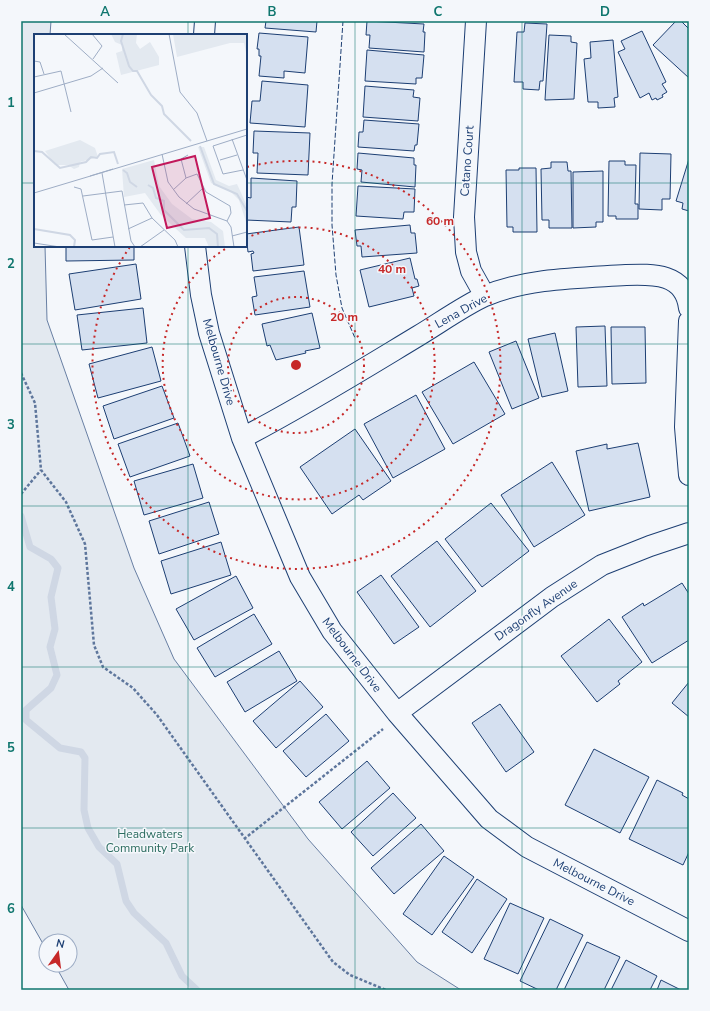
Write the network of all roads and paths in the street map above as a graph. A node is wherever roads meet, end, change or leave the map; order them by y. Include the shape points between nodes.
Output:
1 (205, 21) edge
2 (476, 21) edge
3 (204, 34) edge
4 (196, 247) edge
5 (485, 296) junction
6 (689, 308) edge
7 (689, 321) edge
8 (21, 373) edge
9 (242, 438) junction
10 (41, 470) junction
11 (689, 475) edge
12 (21, 493) edge
13 (689, 534) edge
14 (392, 719) junction
15 (244, 840) junction
16 (689, 931) edge
17 (386, 990) edge

1 - 3 street
2 - 5 street, Catano Court via 464,217 466,252 471,271
4 - 9 street, Melbourne Drive via 201,295 209,333
5 - 6 street, Lena Drive via 532,283 644,274 672,280 683,289
5 - 9 street, Lena Drive
7 - 11 street via 685,427
8 - 10 path via 35,402
9 - 14 street, Melbourne Drive via 300,577 332,631
10 - 12 path
10 - 15 path via 66,502 85,544 94,645 103,667 133,688 157,715
13 - 14 street, Dragonfly Avenue via 650,546 602,566 552,597
14 - 15 path
14 - 16 street, Melbourne Drive via 489,818 527,847
15 - 17 path via 333,962 350,975

